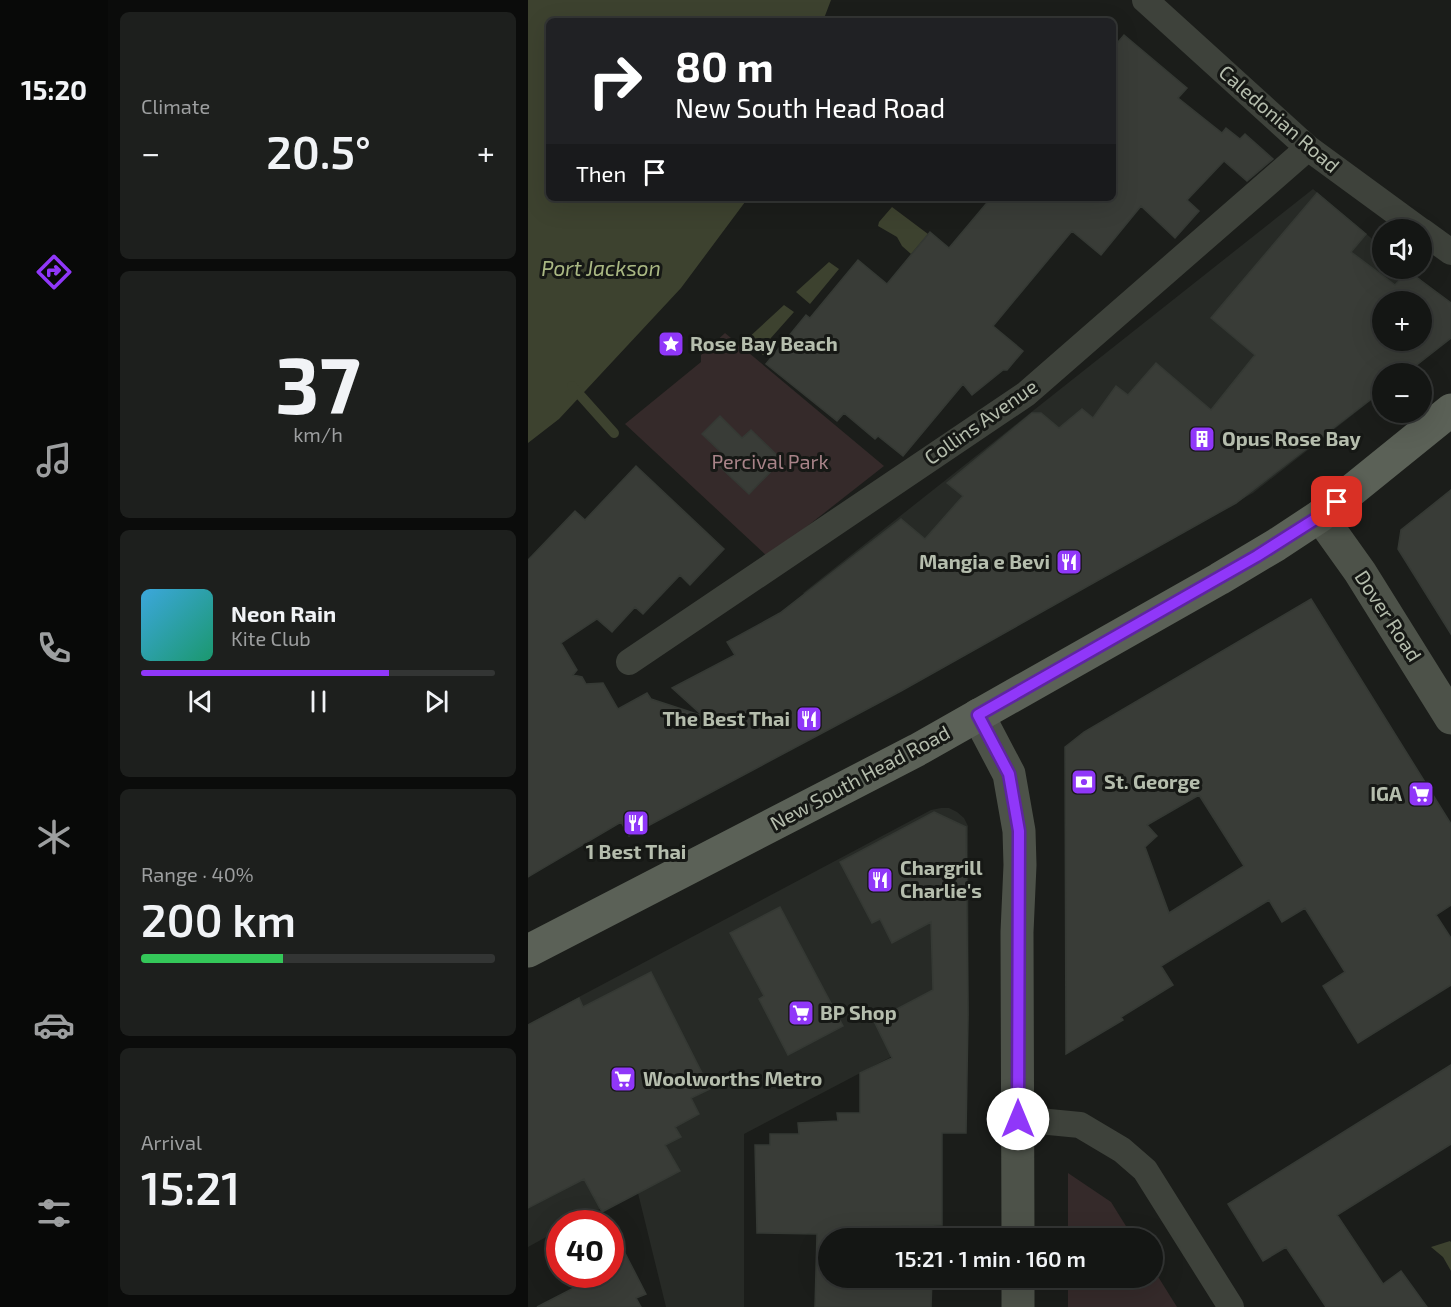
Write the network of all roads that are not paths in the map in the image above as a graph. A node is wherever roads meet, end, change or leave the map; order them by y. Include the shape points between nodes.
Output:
1 (1145, 0) edge
2 (1308, 148) junction
3 (1406, 219) edge
4 (1432, 238) edge
5 (1451, 252) edge
6 (1451, 410) edge
7 (1320, 516) junction
8 (629, 662) dead end
9 (978, 715) junction
10 (1451, 718) edge
11 (528, 951) edge
12 (1018, 1119) junction
13 (1018, 1228) edge
14 (1018, 1288) edge
15 (1018, 1307) edge
16 (1231, 1307) edge

1 - 2 street, Caledonian Road
2 - 3 street, Caledonian Road
2 - 8 street, Collins Avenue via 1026,394
4 - 5 street, Caledonian Road
6 - 7 main road, New South Head Road
7 - 9 main road, New South Head Road via 1219,579
7 - 10 street, Dover Road via 1360,572
9 - 11 main road, New South Head Road
9 - 12 street via 1009,774 1019,831
12 - 13 street
12 - 16 street via 1080,1125 1138,1163
14 - 15 street

